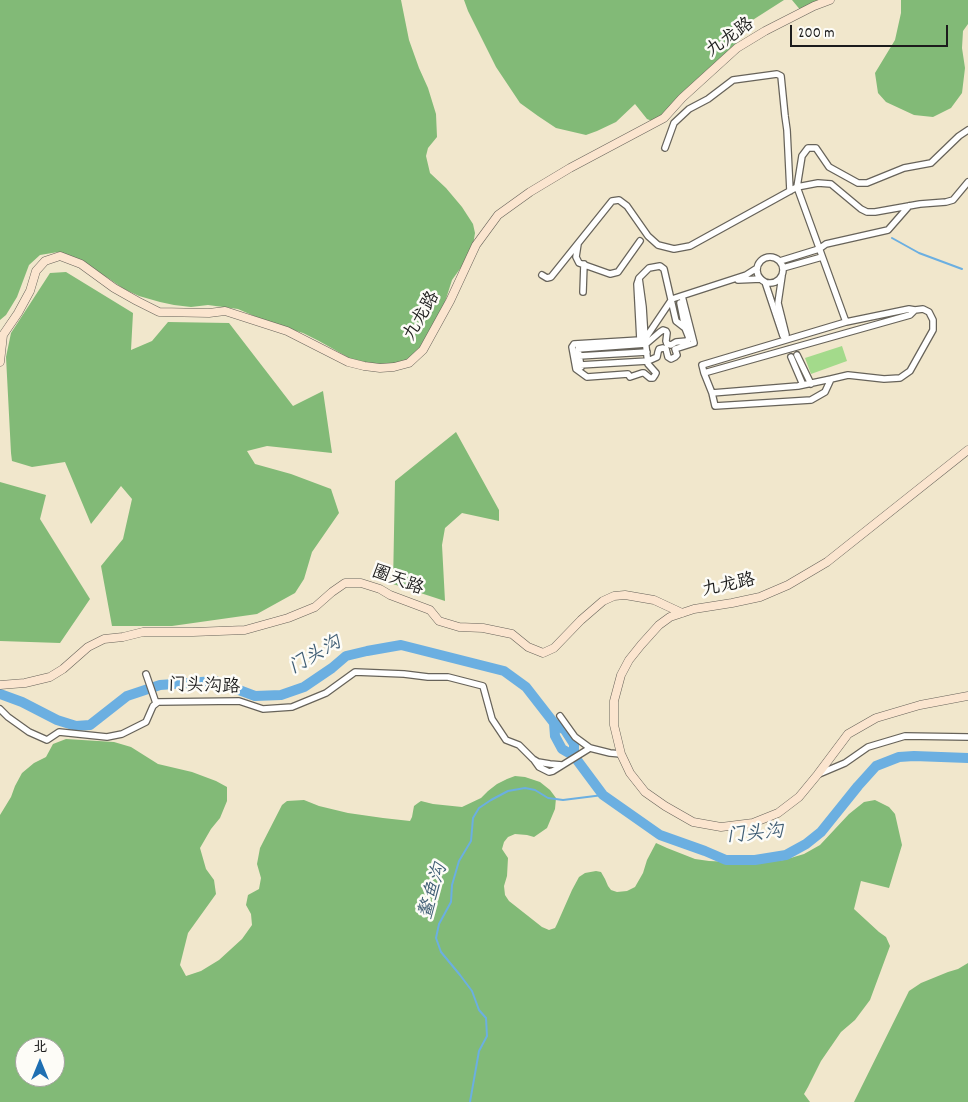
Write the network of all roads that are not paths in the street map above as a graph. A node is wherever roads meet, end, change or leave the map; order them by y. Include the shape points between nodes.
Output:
1 (830, 0) edge
2 (968, 130) edge
3 (665, 148) dead end
4 (968, 182) edge
5 (797, 187) junction
6 (790, 191) junction
7 (909, 206) junction
8 (640, 241) dead end
9 (579, 242) junction
10 (819, 249) junction
11 (822, 257) junction
12 (780, 261) junction
13 (584, 264) junction
14 (758, 268) junction
15 (784, 268) junction
16 (542, 275) dead end
17 (782, 276) junction
18 (730, 281) junction
19 (763, 281) junction
20 (583, 292) dead end
21 (677, 297) junction
22 (915, 310) junction
23 (846, 322) junction
24 (644, 341) junction
25 (575, 349) junction
26 (647, 352) junction
27 (579, 356) junction
28 (648, 360) junction
29 (0, 362) edge
30 (580, 365) junction
31 (581, 373) junction
32 (704, 373) junction
33 (832, 379) junction
34 (811, 384) junction
35 (802, 385) junction
36 (712, 393) junction
37 (968, 450) edge
38 (682, 614) junction
39 (146, 674) dead end
40 (2, 684) edge
41 (968, 696) edge
42 (156, 703) junction
43 (0, 709) edge
44 (560, 716) dead end
45 (968, 737) edge
46 (590, 748) junction
47 (621, 754) junction
48 (818, 774) junction

1 - 29 street, 九龙路 via 765,31 738,48 664,118 570,168 498,215 476,245 423,350 408,363 380,368 348,362 287,331 225,311 160,312 114,288 80,264 60,256 45,261 36,270 30,291 3,335
2 - 5 street via 931,163 904,168 867,183 858,183 830,167 816,148 808,148 802,156
3 - 6 street via 674,123 689,108 708,99 733,80 777,74 781,76
4 - 7 street via 954,200
5 - 6 street
5 - 7 street via 830,184 867,212
5 - 10 street
6 - 9 street via 690,246 674,249 658,244 648,236 627,206 619,200 612,201
7 - 10 street via 888,230 826,244
8 - 13 street via 618,272 610,274
9 - 13 street via 576,257 579,263
9 - 16 street via 551,277
10 - 11 street
10 - 12 street
11 - 15 street
11 - 23 street
12 - 14 street via 773,257 765,258
12 - 15 street
13 - 20 street
14 - 18 street
14 - 19 street
15 - 17 street
17 - 19 street via 774,283
17 - 19 street via 778,303 784,335
18 - 19 street
18 - 21 street
21 - 24 street
21 - 24 street via 689,338 687,341 667,344 664,330
21 - 24 street via 660,266 649,268 639,278
21 - 28 street via 694,343 675,349 677,355 671,359 663,348
22 - 23 street
22 - 32 street via 910,315
22 - 33 street via 929,312 933,330 910,370 900,378 848,375
23 - 32 street via 702,365
24 - 25 street via 574,344
24 - 26 street
25 - 27 street
25 - 31 street via 576,368
26 - 27 street
26 - 28 street
27 - 30 street
28 - 30 street
28 - 31 street via 656,373 653,378 644,373 630,377 628,374 587,377
30 - 31 street
32 - 36 street
33 - 34 street
33 - 36 street via 826,392 812,400 715,406
34 - 35 street
34 - 35 street via 794,356
35 - 36 street
37 - 38 street, 九龙路 via 827,562 760,597
38 - 40 street, 圈天路 via 654,600 614,596 603,601 554,648 542,652 528,647 512,634 439,621 430,610 380,589 361,583 344,583 315,607 288,618 245,630 143,632 104,640 88,646 50,677
38 - 47 street, 九龙路 via 658,625 621,675 614,701 614,725
39 - 42 street
41 - 48 street, 九龙路 via 876,718 848,734
42 - 43 street, 门头沟路 via 146,722 122,734 107,737 59,732 46,740 28,732
42 - 46 street, 门头沟路 via 239,701 263,709 292,707 326,693 355,672 448,677 483,686 492,719 502,735 533,759 562,765
44 - 46 street via 575,737
45 - 48 street via 905,736 868,747 844,763
46 - 47 street
47 - 48 street, 九龙路 via 630,773 645,792 693,822 721,827 753,823 778,813 799,797

